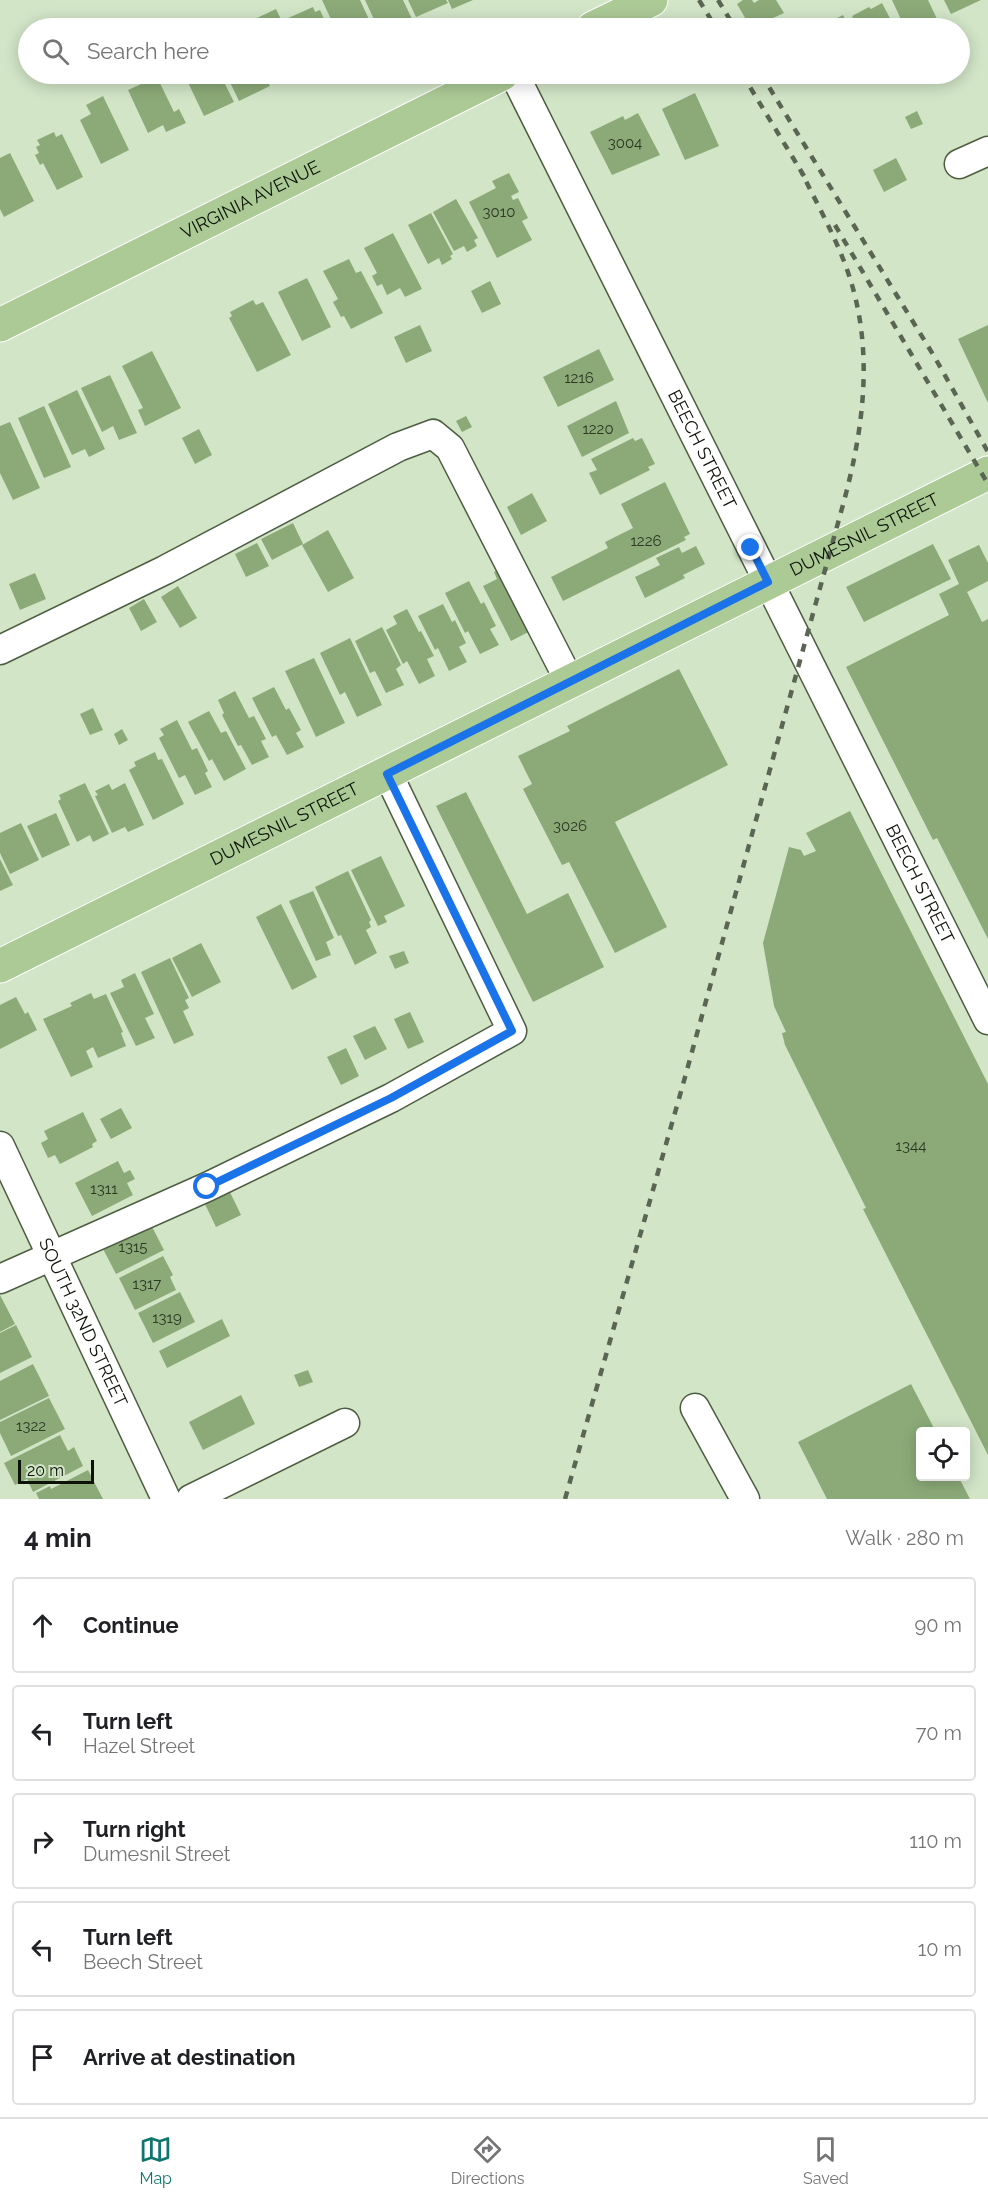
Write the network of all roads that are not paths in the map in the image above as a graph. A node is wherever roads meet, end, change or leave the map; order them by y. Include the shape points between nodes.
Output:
1 (651, 0) edge
2 (614, 18) edge
3 (482, 84) edge
4 (519, 84) edge
5 (988, 151) edge
6 (959, 164) dead end
7 (0, 325) edge
8 (988, 473) edge
9 (768, 582) junction
10 (0, 650) edge
11 (570, 682) junction
12 (387, 774) junction
13 (0, 966) edge
14 (988, 1020) edge
15 (0, 1146) edge
16 (52, 1257) junction
17 (0, 1279) edge
18 (695, 1408) dead end
19 (345, 1424) dead end
20 (166, 1499) edge
21 (191, 1499) edge
22 (745, 1499) edge

1 - 2 main road
3 - 7 main road, VIRGINIA AVENUE
4 - 9 street, BEECH STREET
5 - 6 street
8 - 9 main road, DUMESNIL STREET
9 - 11 main road, DUMESNIL STREET
9 - 14 street, BEECH STREET
10 - 11 street via 165,570 398,447 433,434 450,448
11 - 12 main road, DUMESNIL STREET
12 - 13 main road, DUMESNIL STREET
12 - 16 street via 512,1031 370,1108
15 - 16 street, SOUTH 32ND STREET
16 - 17 street
16 - 20 street, SOUTH 32ND STREET
18 - 22 street
19 - 21 street

